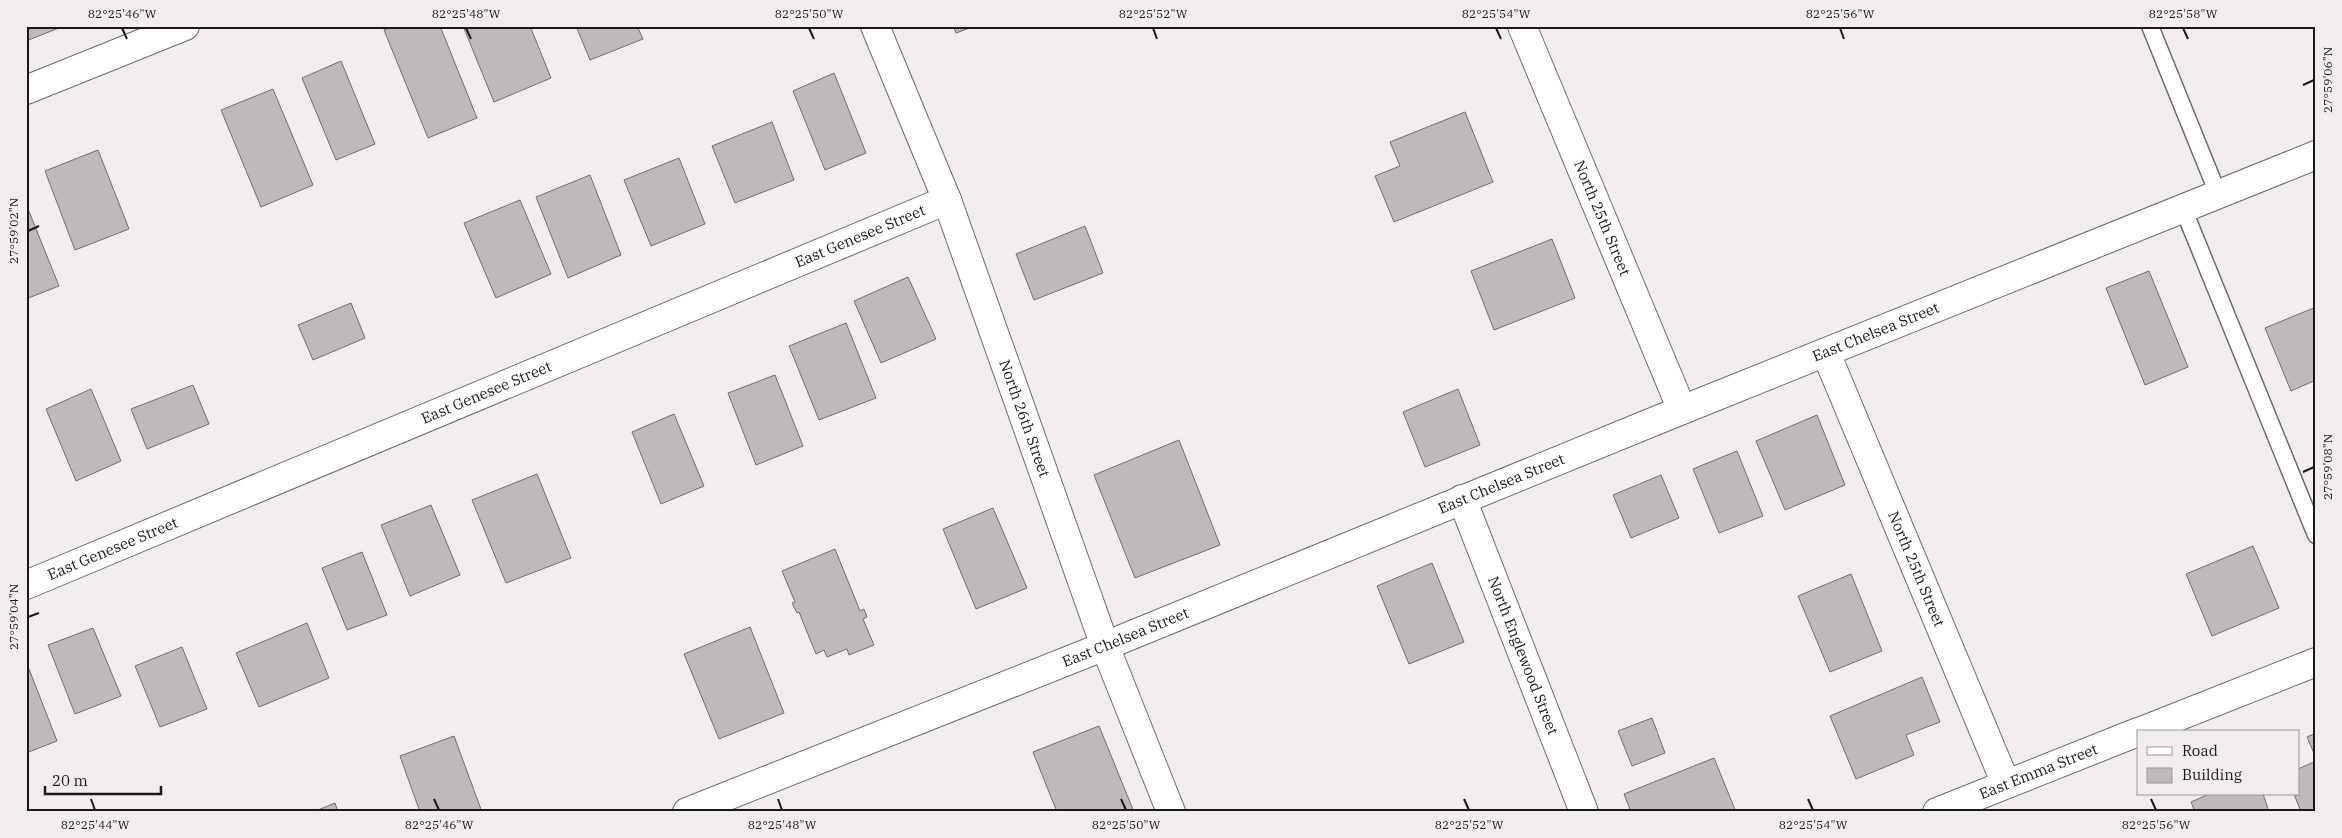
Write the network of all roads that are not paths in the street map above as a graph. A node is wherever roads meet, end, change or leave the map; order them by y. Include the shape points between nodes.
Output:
1 (185, 26) edge
2 (875, 26) edge
3 (1522, 26) edge
4 (2150, 26) edge
5 (26, 90) edge
6 (2316, 155) edge
7 (2218, 194) junction
8 (947, 200) junction
9 (2183, 208) junction
10 (1826, 353) junction
11 (1682, 410) junction
12 (1462, 499) junction
13 (2316, 535) edge
14 (26, 585) edge
15 (1105, 646) junction
16 (2316, 662) edge
17 (2143, 730) edge
18 (2137, 732) edge
19 (2006, 784) junction
20 (687, 812) edge
21 (1172, 812) edge
22 (1584, 812) edge
23 (1937, 812) edge

1 - 5 street
2 - 8 street, North 26th Street
3 - 11 street, North 25th Street
4 - 7 lane
6 - 7 street, East Chelsea Street
7 - 9 street, East Chelsea Street
8 - 14 street, East Genesee Street
8 - 15 street, North 26th Street
9 - 10 street, East Chelsea Street
9 - 13 lane
10 - 11 street, East Chelsea Street
10 - 19 street, North 25th Street
11 - 12 street, East Chelsea Street
12 - 15 street, East Chelsea Street
12 - 22 street, North Englewood Street
15 - 20 street, East Chelsea Street
15 - 21 street, North 26th Street
16 - 17 street, East Emma Street
18 - 19 street, East Emma Street
19 - 23 street, East Emma Street

